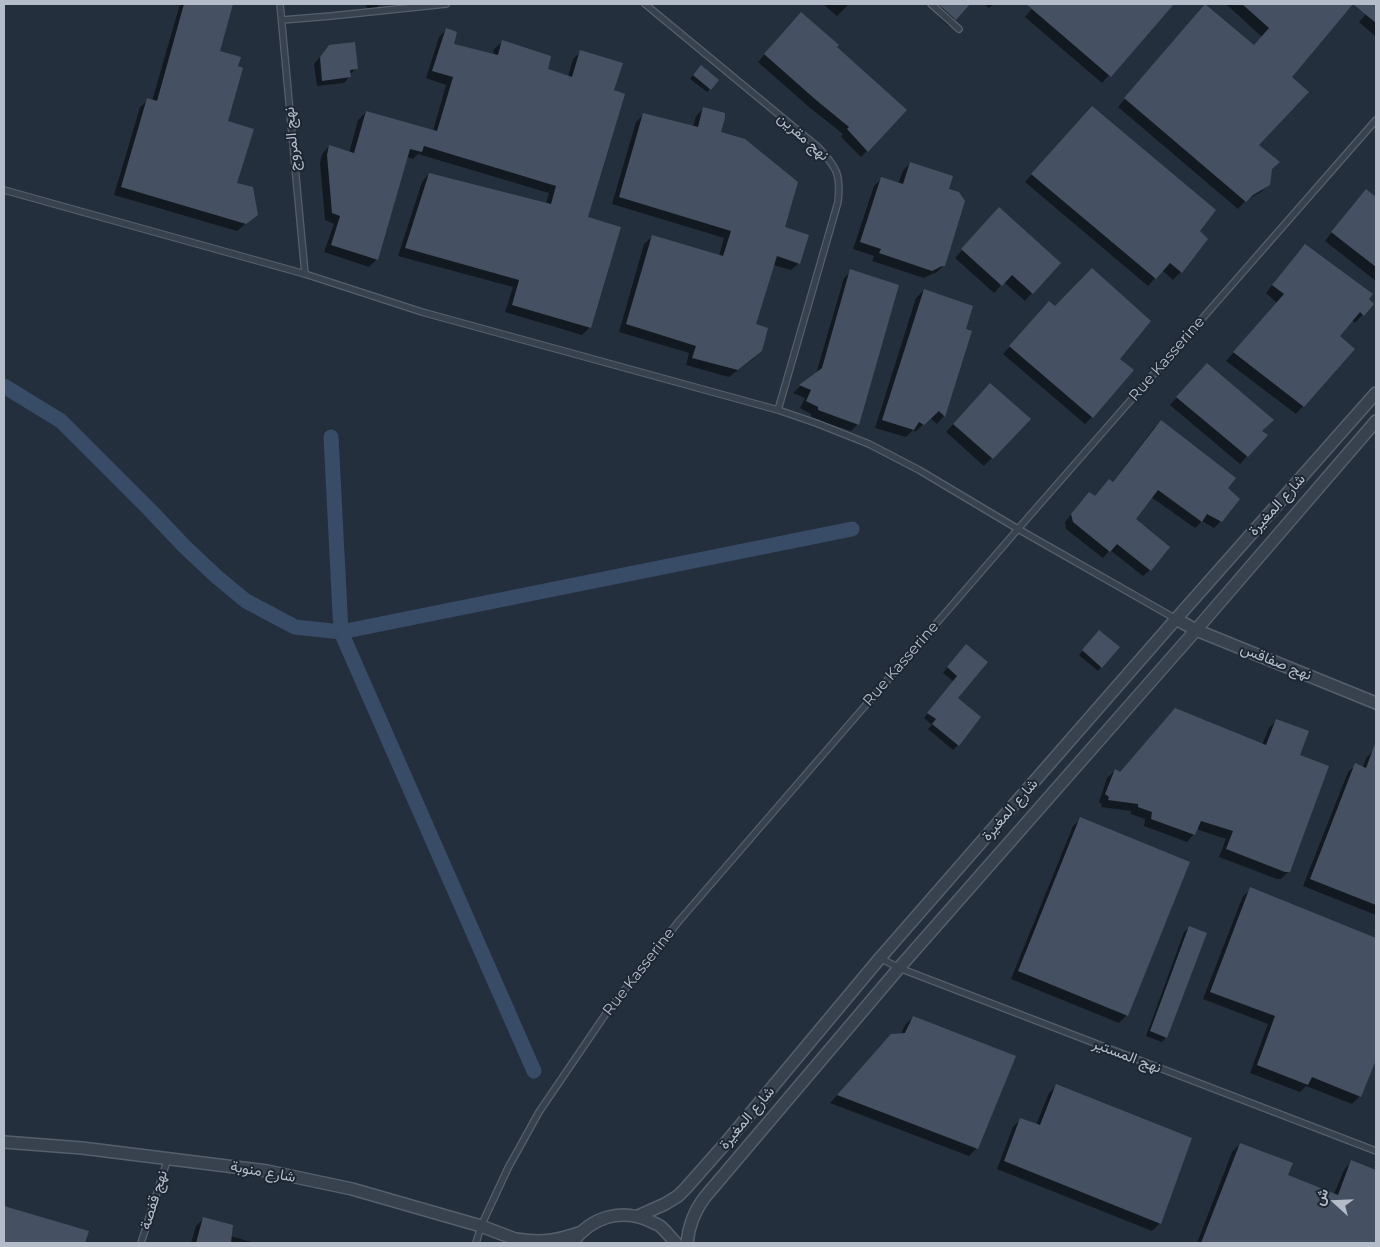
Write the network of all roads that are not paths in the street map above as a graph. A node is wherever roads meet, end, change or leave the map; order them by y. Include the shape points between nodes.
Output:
1 (280, 4) edge
2 (446, 4) edge
3 (645, 4) edge
4 (931, 4) edge
5 (282, 20) junction
6 (959, 29) dead end
7 (1376, 120) edge
8 (4, 190) edge
9 (305, 274) junction
10 (1376, 393) edge
11 (778, 410) junction
12 (1376, 421) edge
13 (1018, 529) junction
14 (1176, 619) junction
15 (1196, 630) junction
16 (1376, 703) edge
17 (880, 958) junction
18 (899, 968) junction
19 (4, 1142) edge
20 (1376, 1151) edge
21 (168, 1158) junction
22 (638, 1216) junction
23 (481, 1226) junction
24 (579, 1233) junction
25 (518, 1241) edge
26 (141, 1243) edge
27 (476, 1243) edge
28 (572, 1243) edge
29 (676, 1243) edge
30 (687, 1243) edge

1 - 5 lane, نهج المروج
2 - 5 lane
3 - 11 lane, نهج مقرين via 818,147 838,174 838,202
4 - 6 lane
5 - 9 lane, نهج المروج
7 - 13 lane, Rue Kasserine
8 - 9 lane
9 - 11 lane via 422,312
10 - 14 street, شارع المغيرة
11 - 13 lane via 869,444
12 - 15 street, شارع المغيرة
13 - 14 lane
13 - 23 lane, Rue Kasserine via 678,921 607,1012 540,1112 508,1168
14 - 15 street, نهج صفاقس
14 - 17 street, شارع المغيرة
15 - 16 street, نهج صفاقس
15 - 18 street, شارع المغيرة
17 - 18 lane, نهج المستير
17 - 22 street, شارع المغيرة via 686,1188 665,1204
18 - 20 lane, نهج المستير
18 - 30 street, شارع المغيرة via 697,1208 690,1222
19 - 21 street, شارع منوبة
21 - 23 street, شارع منوبة via 267,1171 343,1187
21 - 26 lane, نهج قفصة
22 - 24 street via 616,1215 596,1221
22 - 29 street via 660,1226
23 - 25 street, شارع منوبة
23 - 27 lane, Rue Kasserine
24 - 25 street, شارع منوبة via 548,1241
24 - 28 street

